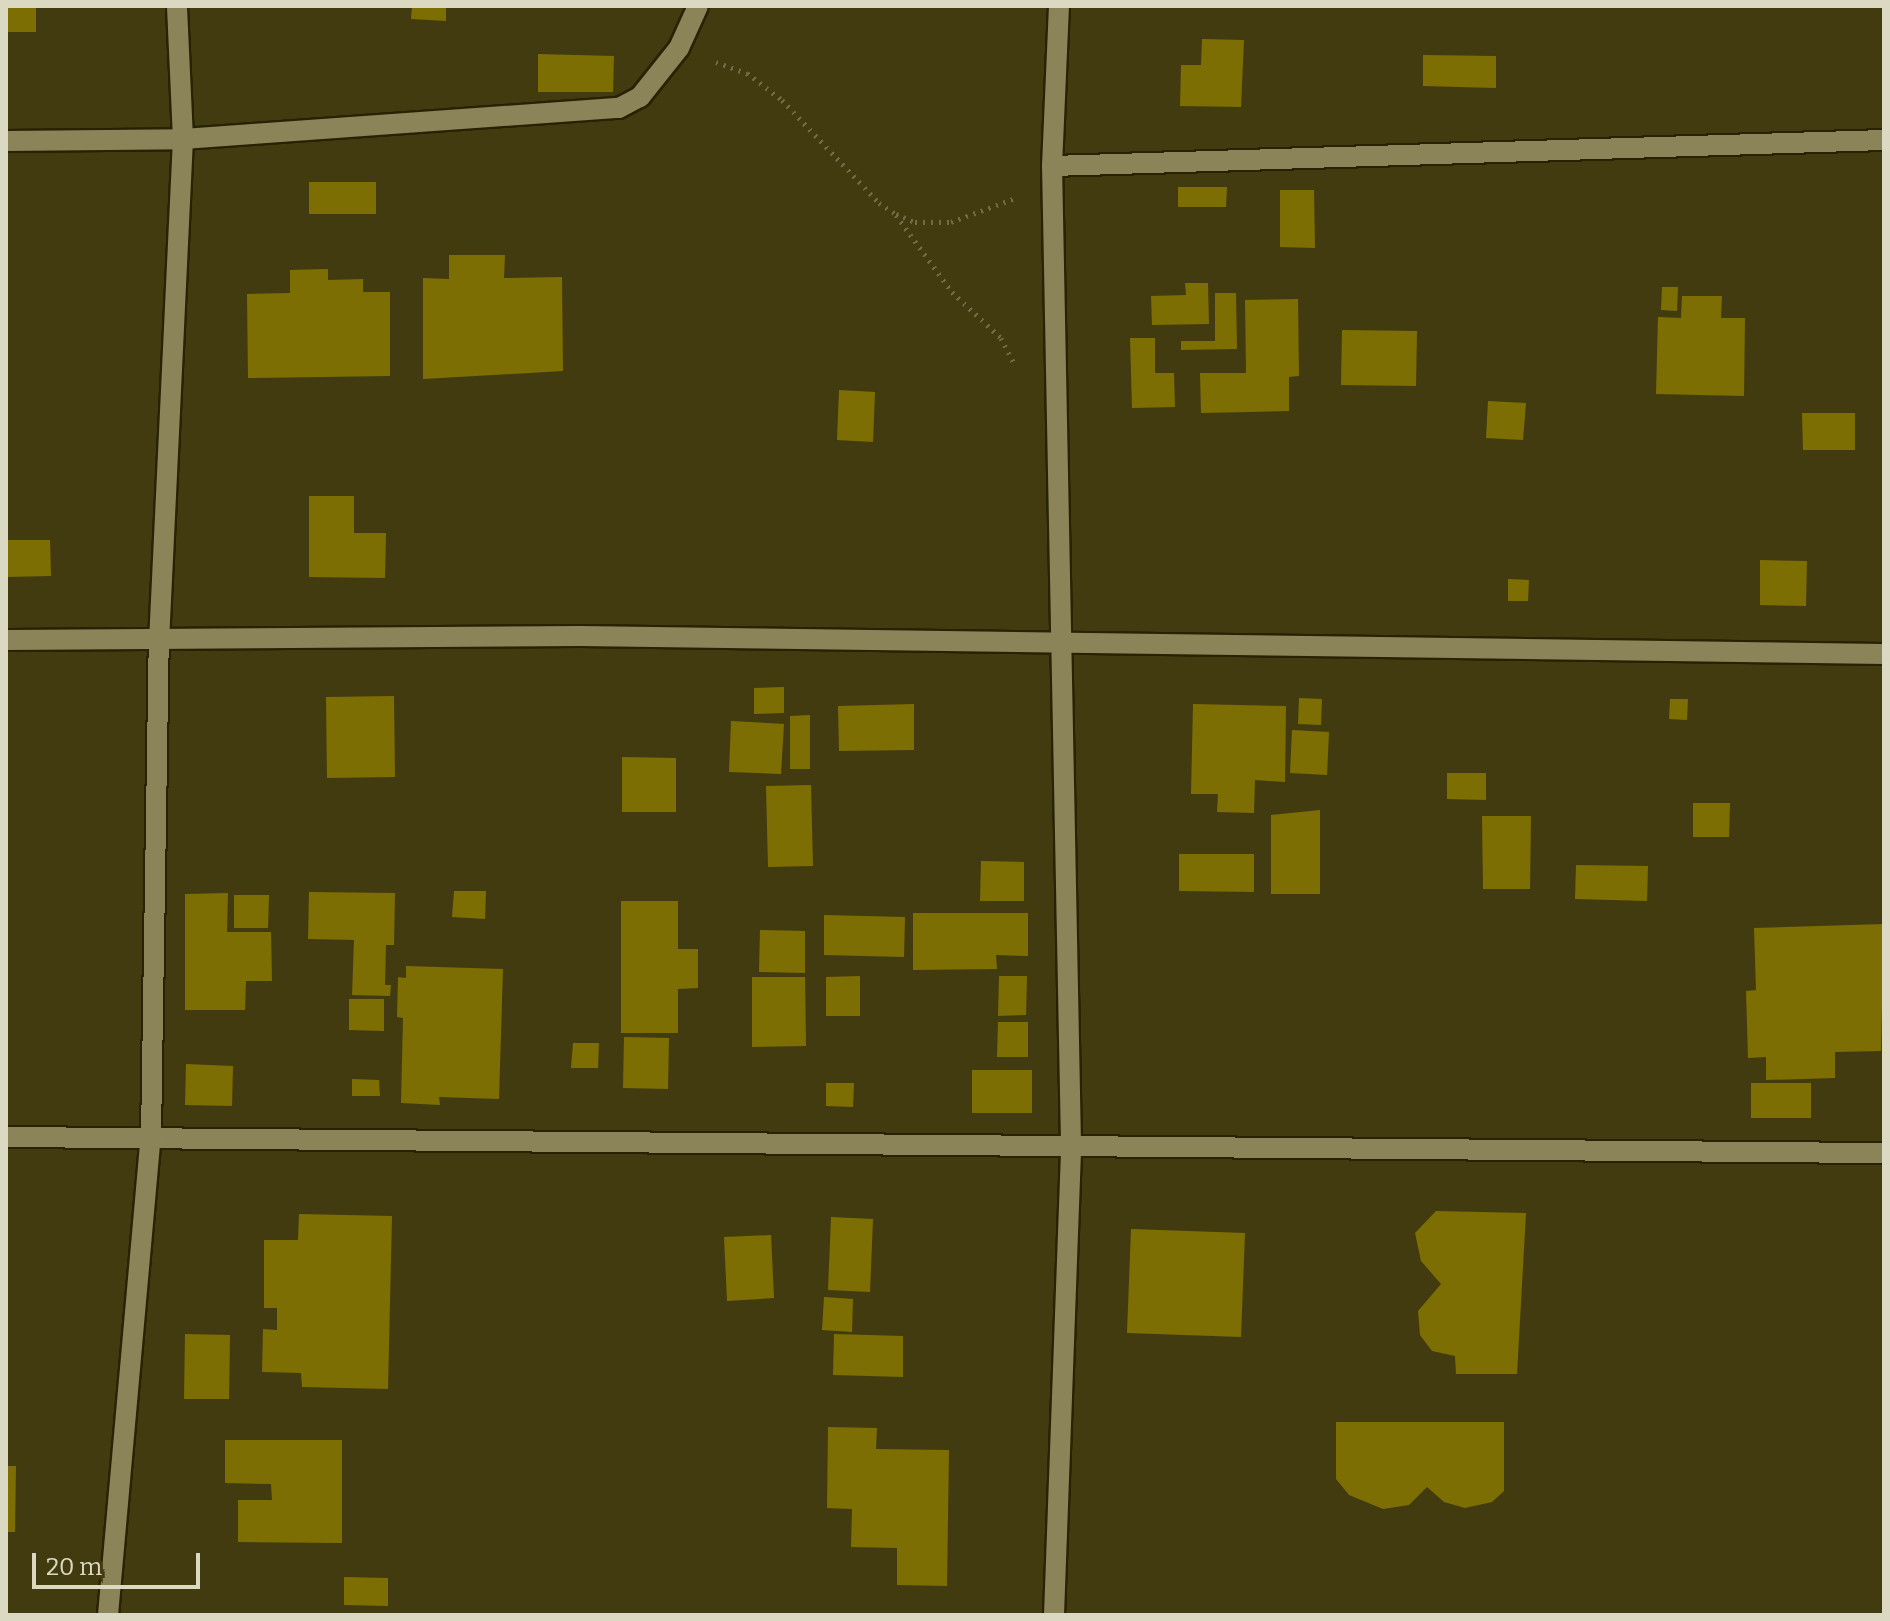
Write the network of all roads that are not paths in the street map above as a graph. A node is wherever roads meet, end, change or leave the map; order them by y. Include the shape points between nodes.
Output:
1 (177, 6) edge
2 (698, 6) edge
3 (1059, 6) edge
4 (183, 139) junction
5 (1884, 140) edge
6 (6, 141) edge
7 (1052, 176) junction
8 (6, 640) edge
9 (159, 642) junction
10 (1061, 643) junction
11 (1884, 654) edge
12 (6, 1137) edge
13 (151, 1137) junction
14 (1071, 1144) junction
15 (1884, 1153) edge
16 (108, 1615) edge
17 (1054, 1615) edge

1 - 4 street
2 - 4 street via 679,48 640,97 619,108
3 - 7 street
4 - 6 street
4 - 9 street
5 - 7 street
7 - 10 street
8 - 9 street
9 - 10 street via 580,636
9 - 13 street
10 - 11 street
10 - 14 street
12 - 13 street
13 - 14 street
13 - 16 street
14 - 15 street
14 - 17 street

